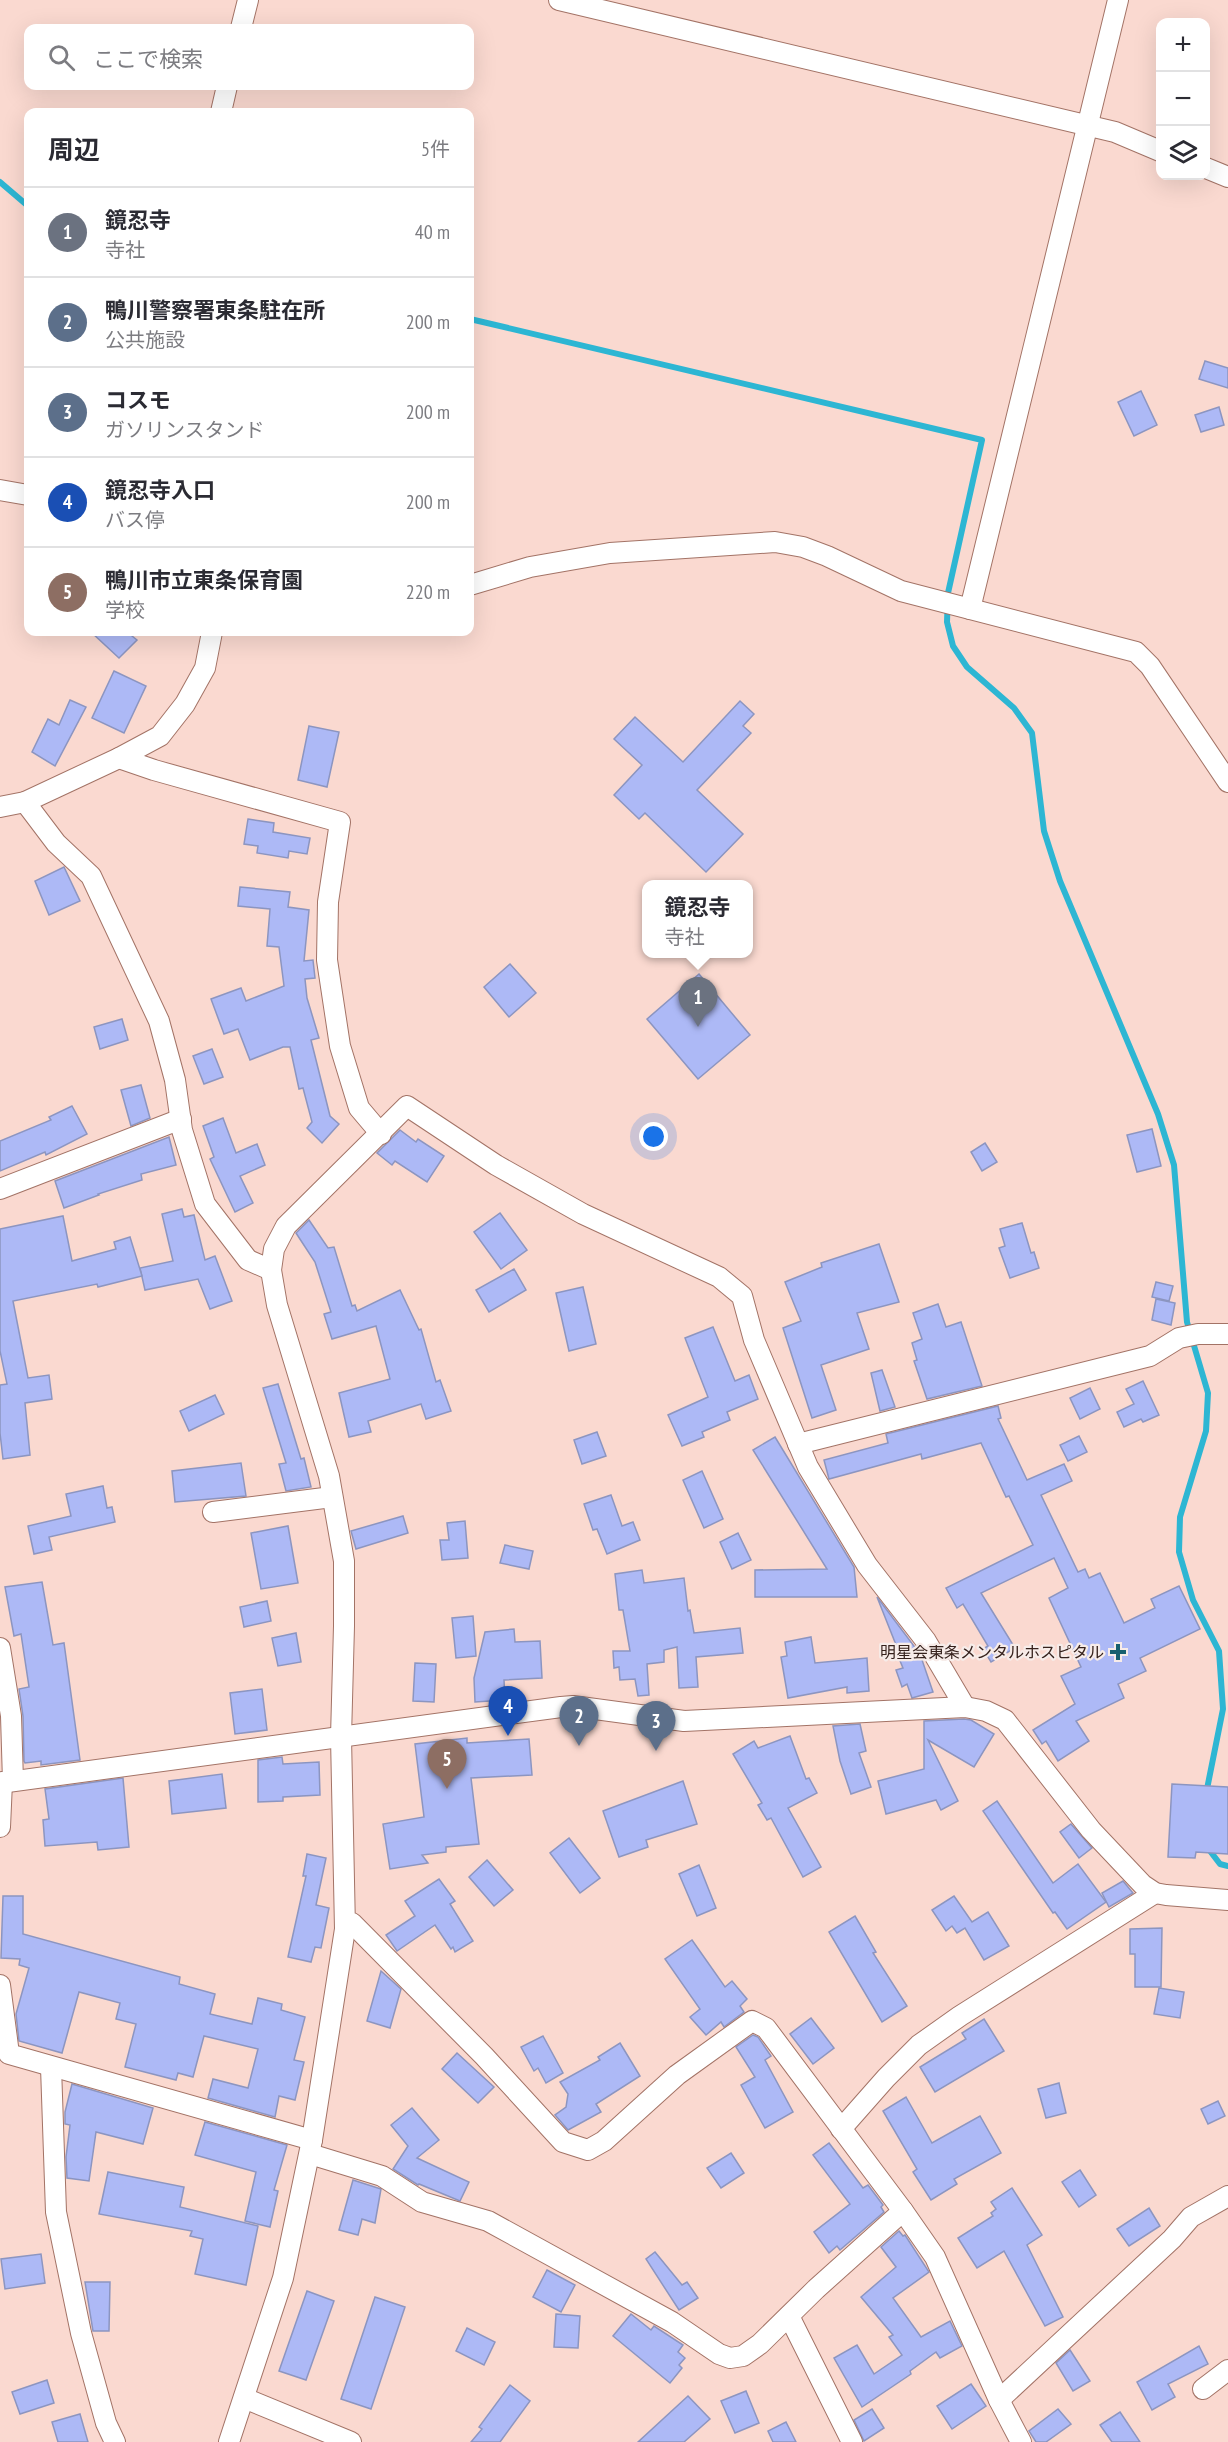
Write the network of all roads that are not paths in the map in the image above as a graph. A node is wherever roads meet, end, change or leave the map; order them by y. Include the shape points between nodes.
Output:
1 (248, 0) edge
2 (559, 0) edge
3 (1119, 0) edge
4 (242, 24) edge
5 (226, 90) edge
6 (222, 108) edge
7 (1088, 128) junction
8 (1156, 149) edge
9 (1210, 170) edge
10 (1228, 177) edge
11 (0, 490) edge
12 (24, 494) edge
13 (474, 584) edge
14 (964, 608) junction
15 (211, 636) edge
16 (119, 758) junction
17 (1228, 782) edge
18 (25, 802) junction
19 (0, 807) edge
20 (181, 1119) junction
21 (381, 1134) junction
22 (0, 1189) edge
23 (271, 1270) junction
24 (1228, 1335) edge
25 (798, 1444) junction
26 (332, 1497) junction
27 (213, 1512) dead end
28 (0, 1648) edge
29 (965, 1707) junction
30 (341, 1737) junction
31 (5, 1782) edge
32 (0, 1827) edge
33 (1155, 1893) junction
34 (1228, 1900) edge
35 (345, 1929) junction
36 (0, 1985) edge
37 (51, 2067) junction
38 (841, 2129) junction
39 (311, 2147) junction
40 (1228, 2196) edge
41 (903, 2211) junction
42 (789, 2316) junction
43 (1228, 2370) edge
44 (1203, 2389) dead end
45 (244, 2397) junction
46 (999, 2400) junction
47 (115, 2442) edge
48 (229, 2442) edge
49 (351, 2442) edge
50 (852, 2442) edge
51 (1021, 2442) edge

1 - 4 street
2 - 7 street
3 - 7 street
5 - 6 street
7 - 8 street via 1114,132
7 - 14 street
9 - 10 street
11 - 12 street
13 - 14 street via 530,567 610,553 775,542 827,556 901,591
14 - 17 street via 1136,652 1150,666
15 - 16 street via 204,668 160,736
16 - 18 street
16 - 21 street via 340,822 328,902 327,960 340,1046 359,1108
18 - 19 street
18 - 20 street via 56,843 92,876 106,904 159,1021
20 - 22 street
20 - 23 street via 205,1204 248,1260
21 - 23 street via 286,1226 274,1249
21 - 25 street via 407,1106 496,1165 584,1214 719,1277 742,1296 754,1340
23 - 26 street via 277,1305
24 - 25 street via 1179,1338 1150,1356
25 - 29 street via 867,1565 926,1641
26 - 27 street
26 - 30 street via 344,1561
28 - 31 street via 11,1716
29 - 30 street via 684,1721 573,1706
29 - 33 street via 1005,1720 1091,1830 1133,1877
30 - 31 street
30 - 35 street
31 - 32 street
33 - 34 street
33 - 38 street via 919,2045
35 - 38 street via 352,1923 563,2142 588,2150 604,2141 677,2075 752,2021 765,2028
35 - 39 street
36 - 37 street via 9,2054
37 - 39 street
37 - 47 street via 56,2212 81,2332
38 - 41 street
39 - 42 street via 382,2176 422,2202 488,2221 672,2322 729,2358 743,2356
39 - 45 street via 283,2278
40 - 46 street via 1191,2217
41 - 42 street
41 - 46 street via 935,2257
42 - 50 street
43 - 44 street
45 - 48 street
45 - 49 street
46 - 51 street

